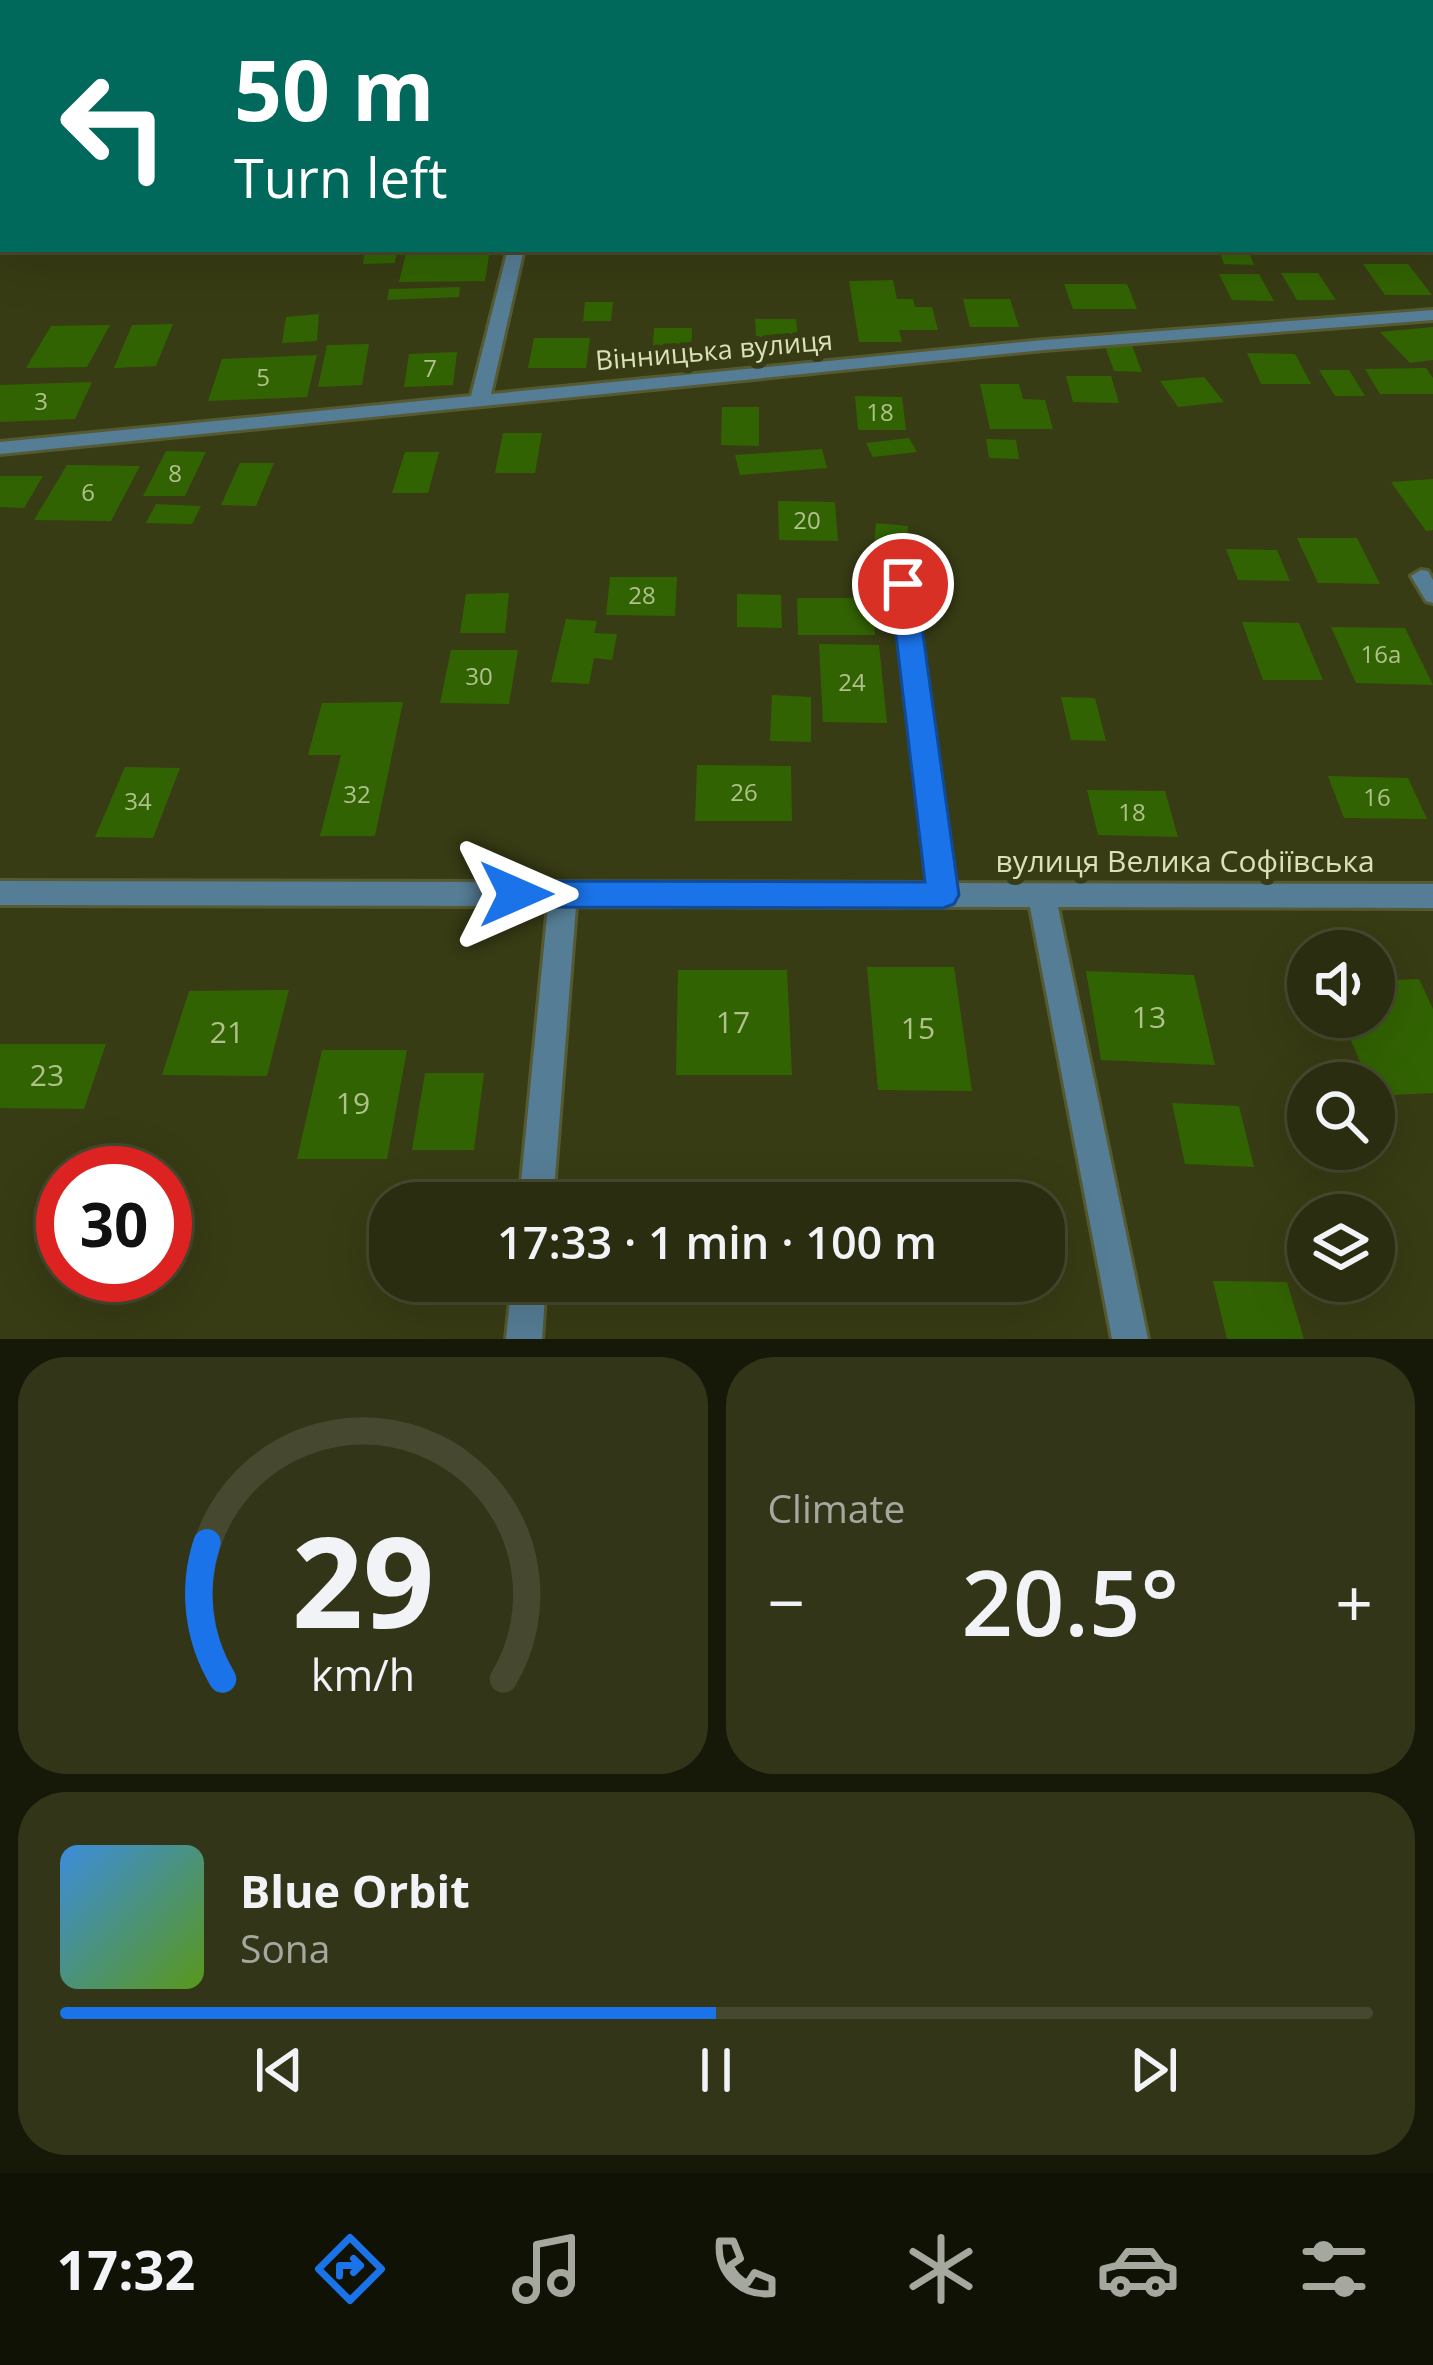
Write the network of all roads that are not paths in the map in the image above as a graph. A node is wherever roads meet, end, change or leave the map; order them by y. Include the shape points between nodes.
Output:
1 (515, 252) edge
2 (1433, 315) edge
3 (480, 400) junction
4 (0, 448) edge
5 (1421, 576) dead end
6 (903, 584) dead end
7 (1433, 596) edge
8 (0, 893) edge
9 (562, 894) junction
10 (943, 895) junction
11 (1042, 895) junction
12 (1433, 896) edge
13 (538, 1182) edge
14 (527, 1302) edge
15 (524, 1339) edge
16 (1130, 1339) edge

1 - 3 street
2 - 3 street, Вінницька вулиця
3 - 4 street, Вінницька вулиця
5 - 7 lane
6 - 10 lane
8 - 9 street, вулиця Велика Софіївська
9 - 10 street, вулиця Велика Софіївська
9 - 13 street
10 - 11 street, вулиця Велика Софіївська
11 - 12 street, вулиця Велика Софіївська
11 - 16 street
14 - 15 street

